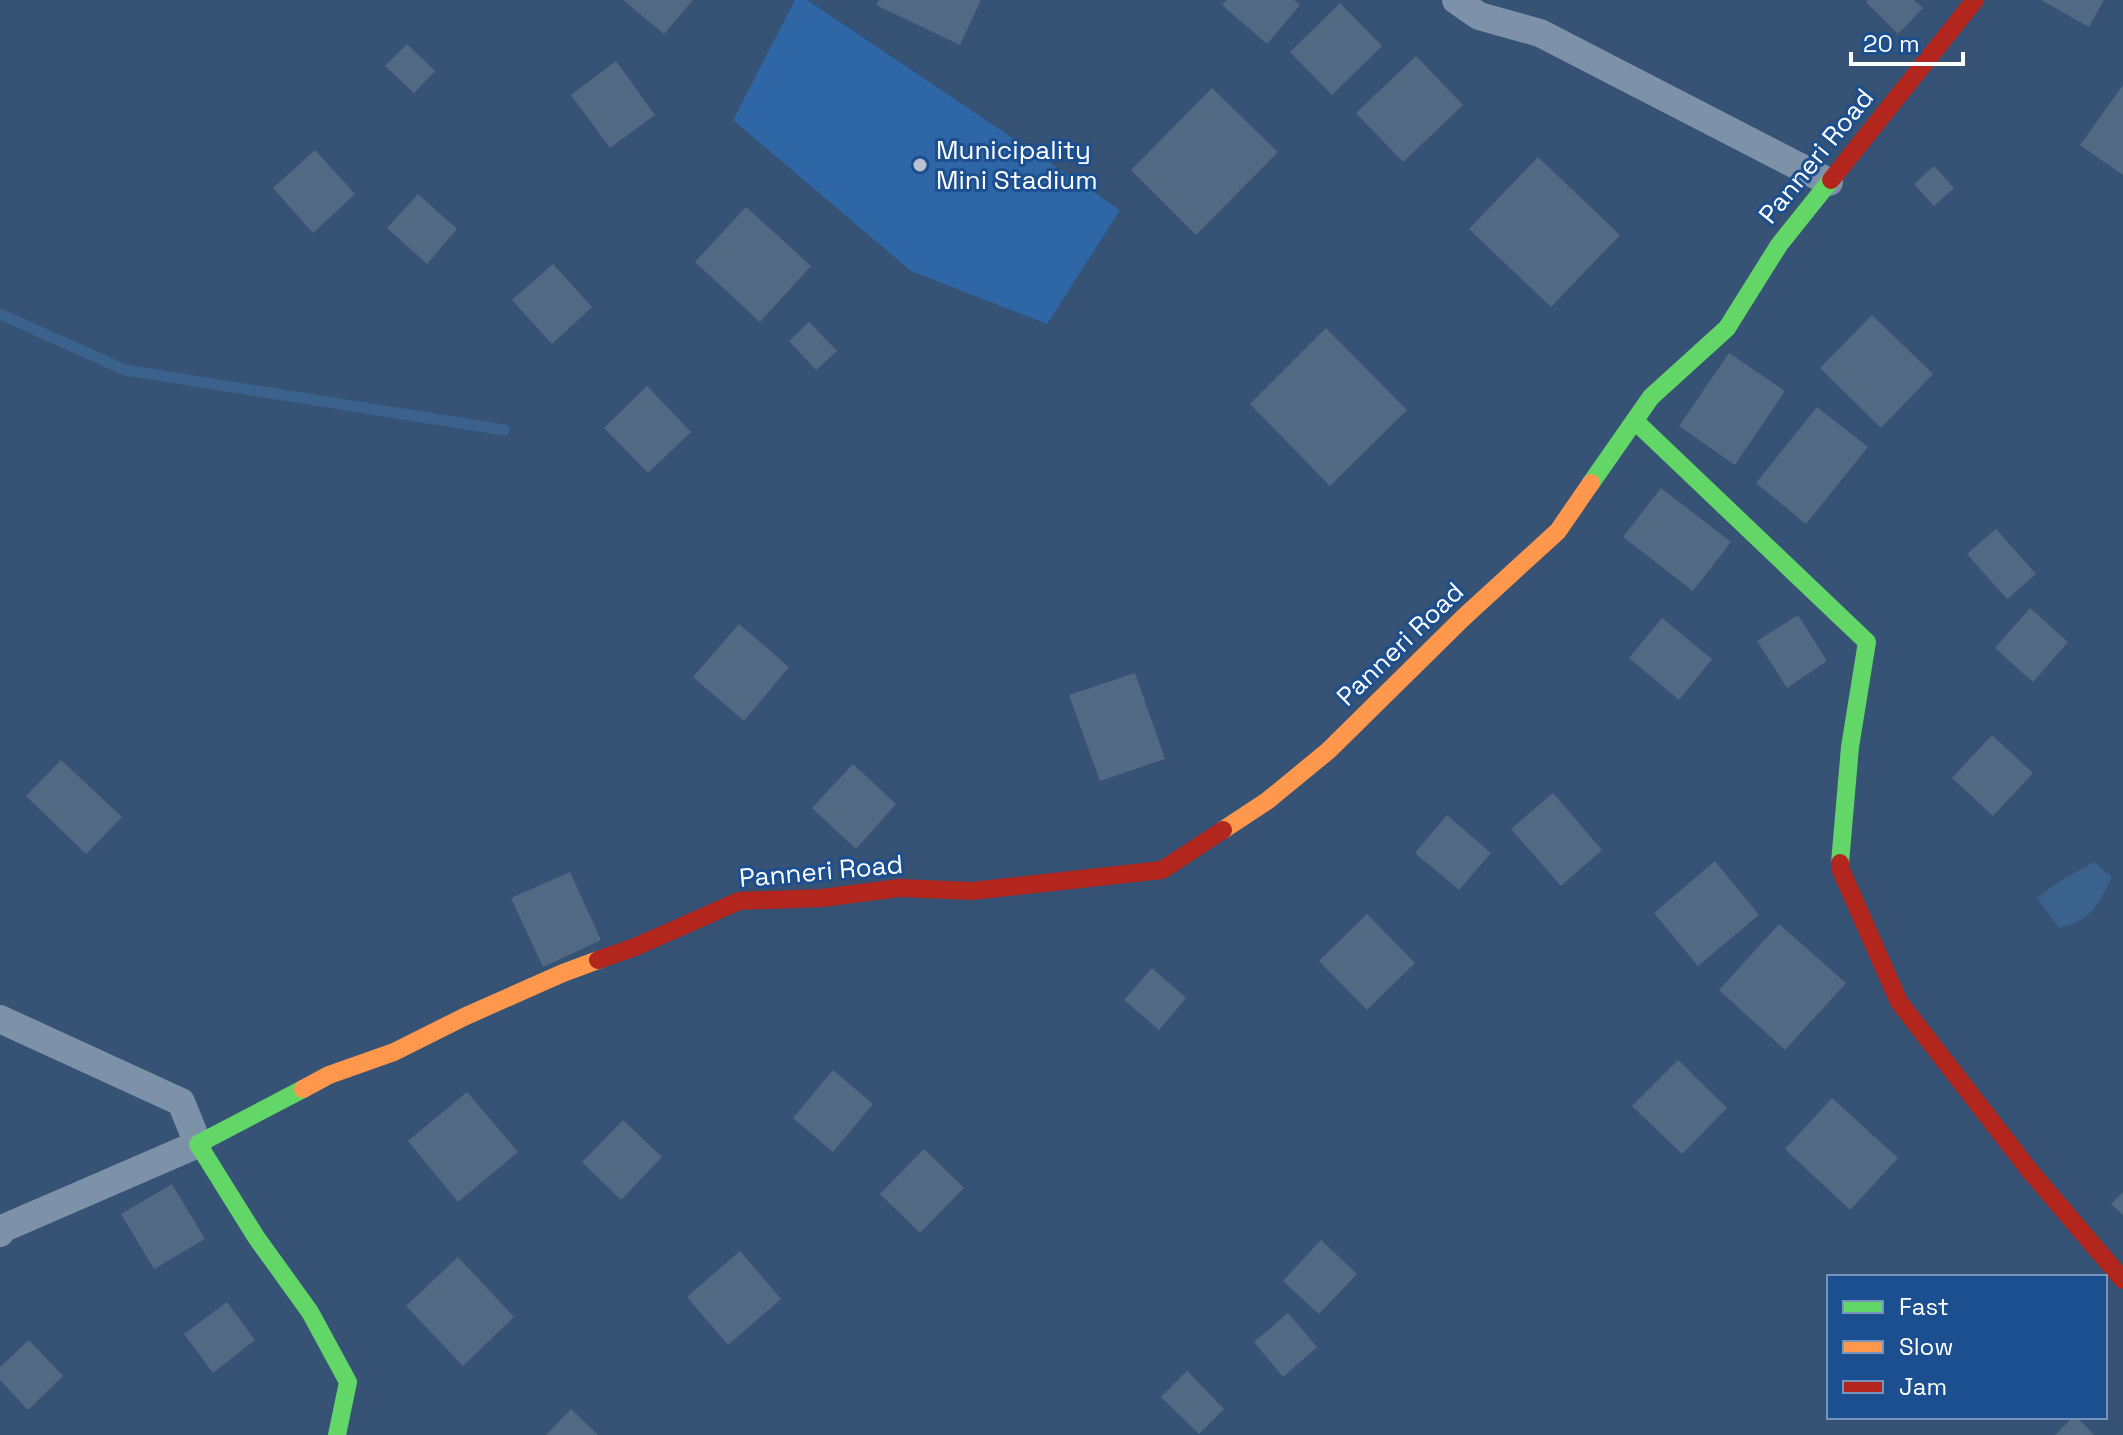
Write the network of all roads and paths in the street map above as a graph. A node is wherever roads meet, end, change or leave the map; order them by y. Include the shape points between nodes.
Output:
1 (1456, 0) edge
2 (1975, 0) edge
3 (1829, 182) junction
4 (1635, 421) junction
5 (0, 1019) edge
6 (198, 1144) junction
7 (0, 1233) edge
8 (2123, 1280) edge
9 (337, 1435) edge

1 - 3 street via 1479,16 1540,33
2 - 3 main road, Panneri Road
3 - 4 main road, Panneri Road via 1779,245 1727,328 1651,397
4 - 6 main road, Panneri Road via 1558,531 1328,751 1267,801 1162,870 972,891 899,888 739,901 563,973 394,1052 329,1075
4 - 8 main road via 1867,642 1850,747 1840,868 1899,1002 2030,1171
5 - 6 street via 181,1102
6 - 7 street
6 - 9 main road via 310,1312 348,1382

